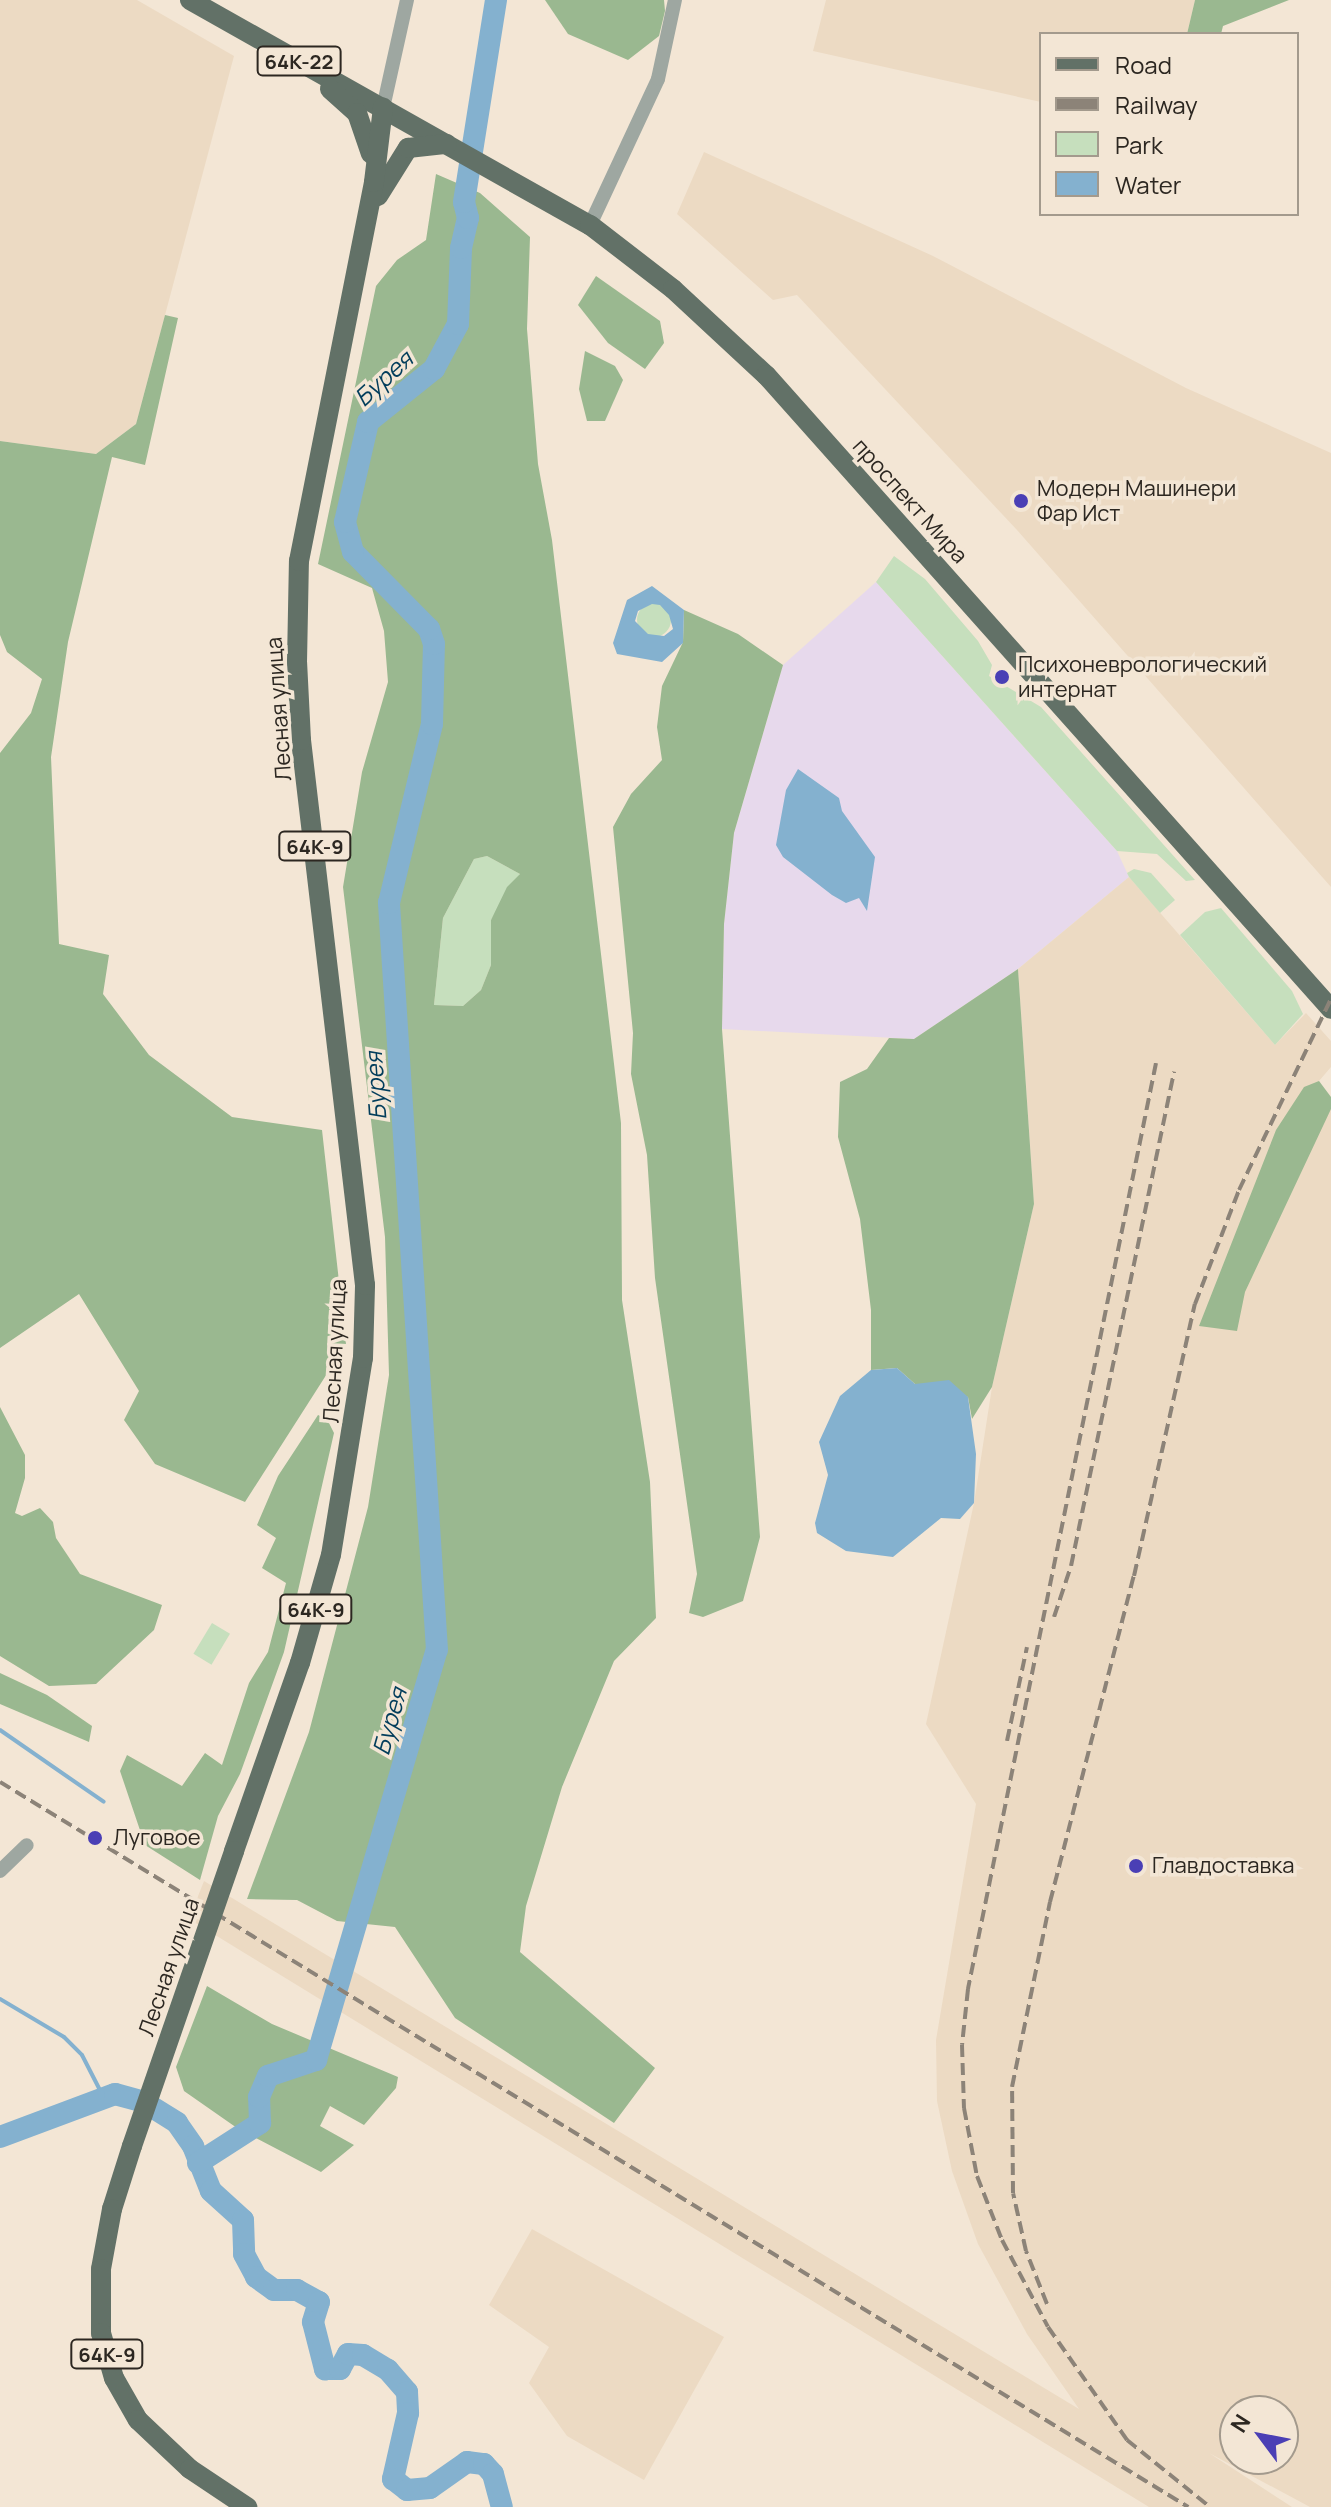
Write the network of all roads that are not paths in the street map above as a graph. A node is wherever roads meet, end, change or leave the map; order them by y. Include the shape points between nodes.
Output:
1 (190, 0) edge
2 (407, 0) edge
3 (675, 0) edge
4 (283, 52) junction
5 (383, 108) junction
6 (453, 146) junction
7 (375, 176) junction
8 (367, 217) junction
9 (590, 225) junction
10 (1331, 1009) edge
11 (27, 1845) dead end
12 (0, 1871) edge
13 (247, 2507) edge

1 - 4 main road, 64К-22
2 - 5 street
3 - 9 street via 658,79
4 - 5 main road, 64К-22
4 - 7 main road via 357,113 367,131
5 - 6 main road, проспект Мира
5 - 7 main road, Лесная улица / 64К-9
6 - 8 main road via 408,148
6 - 9 main road, проспект Мира
7 - 8 main road, Лесная улица / 64К-9
8 - 13 main road, Лесная улица / 64К-9, bridge via 299,561 297,662 301,740 365,1285 363,1358 331,1555 300,1663 132,2146 101,2269 101,2333 114,2378 138,2420 190,2469
9 - 10 main road, проспект Мира via 673,289 766,375
11 - 12 street

